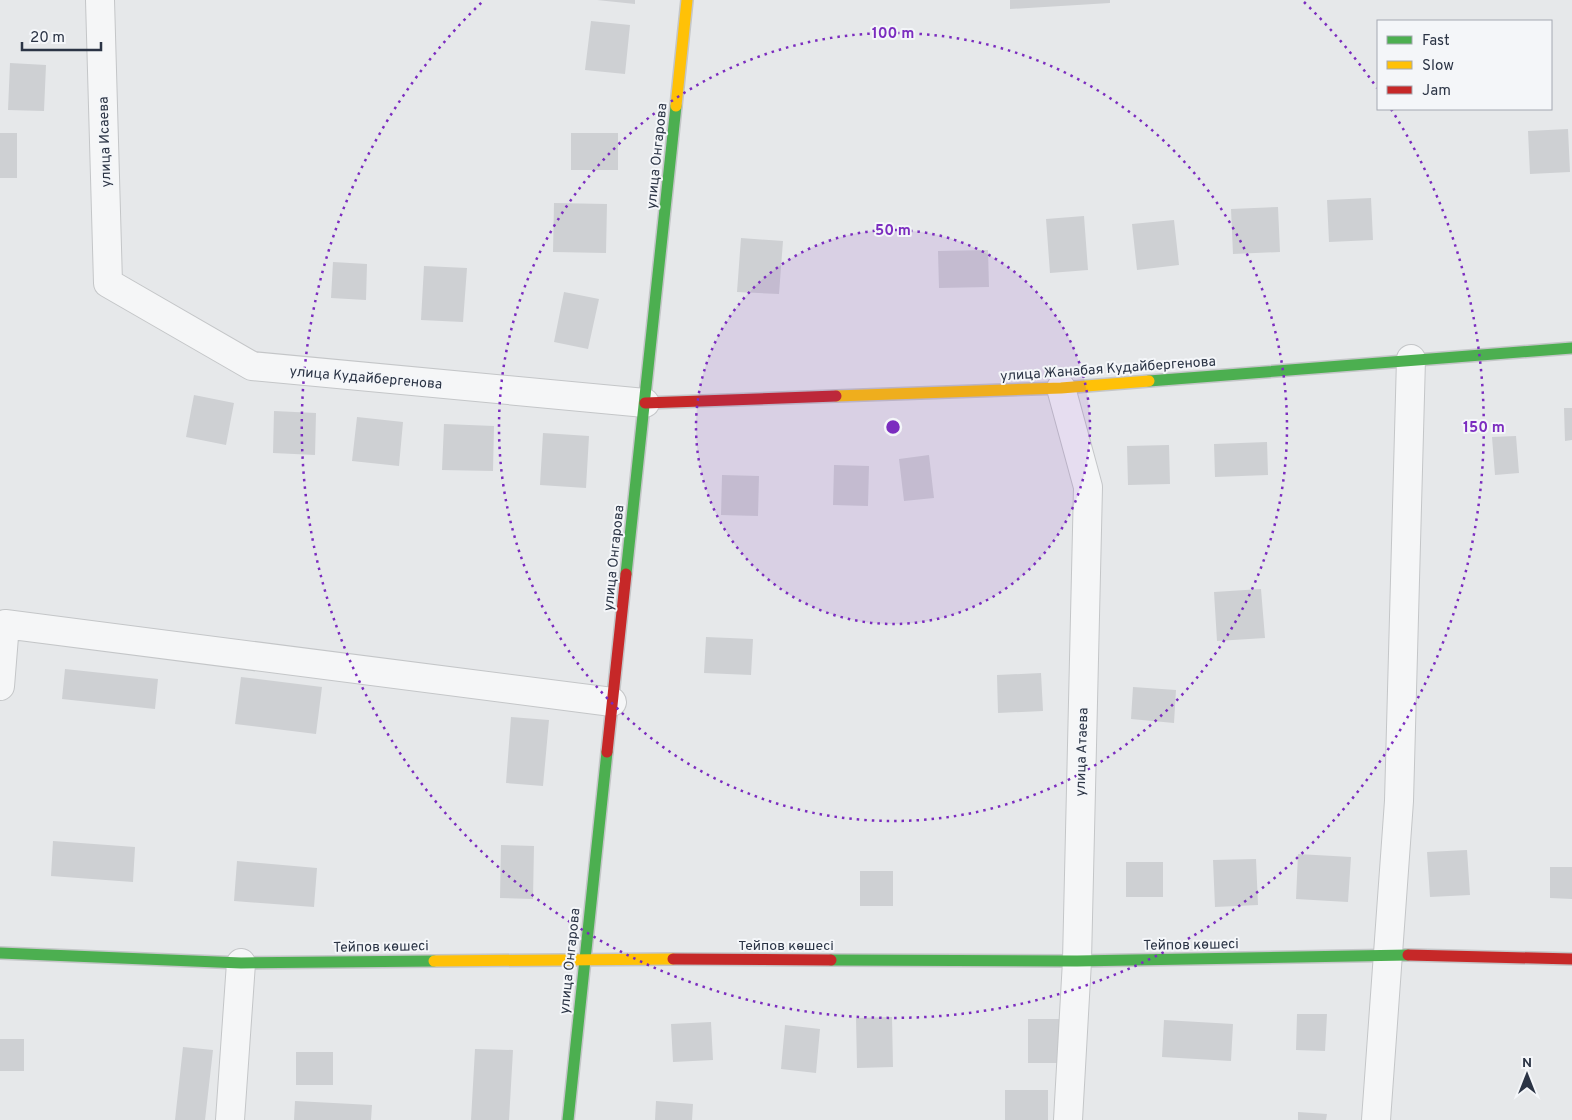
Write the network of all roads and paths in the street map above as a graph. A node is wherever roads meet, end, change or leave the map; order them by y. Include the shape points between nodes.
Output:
1 (100, 0) edge
2 (687, 0) edge
3 (108, 283) joint
4 (1572, 348) edge
5 (1410, 359) junction
6 (1061, 388) junction
7 (645, 403) junction
8 (0, 686) edge
9 (612, 702) junction
10 (0, 953) edge
11 (1387, 955) junction
12 (585, 959) junction
13 (1572, 959) edge
14 (1076, 961) junction
15 (241, 963) junction
16 (230, 1120) edge
17 (568, 1120) edge
18 (1068, 1120) edge
19 (1376, 1120) edge

1 - 3 street, улица Исаева
2 - 7 street, улица Онгарова
3 - 7 street, улица Кудайбергенова via 252,366
4 - 5 street, улица Жанабая Кудайбергенова
5 - 6 street, улица Жанабая Кудайбергенова
5 - 11 street via 1399,801
6 - 7 street, улица Жанабая Кудайбергенова
6 - 14 street, улица Атаева via 1088,487
7 - 9 street, улица Онгарова
8 - 9 street via 5,624
9 - 12 street, улица Онгарова
10 - 15 street, Тейпов көшесі
11 - 13 street, Тейпов көшесі
11 - 14 street, Тейпов көшесі
11 - 19 street
12 - 14 street, Тейпов көшесі
12 - 15 street, Тейпов көшесі
12 - 17 street, улица Онгарова
14 - 18 street, улица Атаева
15 - 16 street

